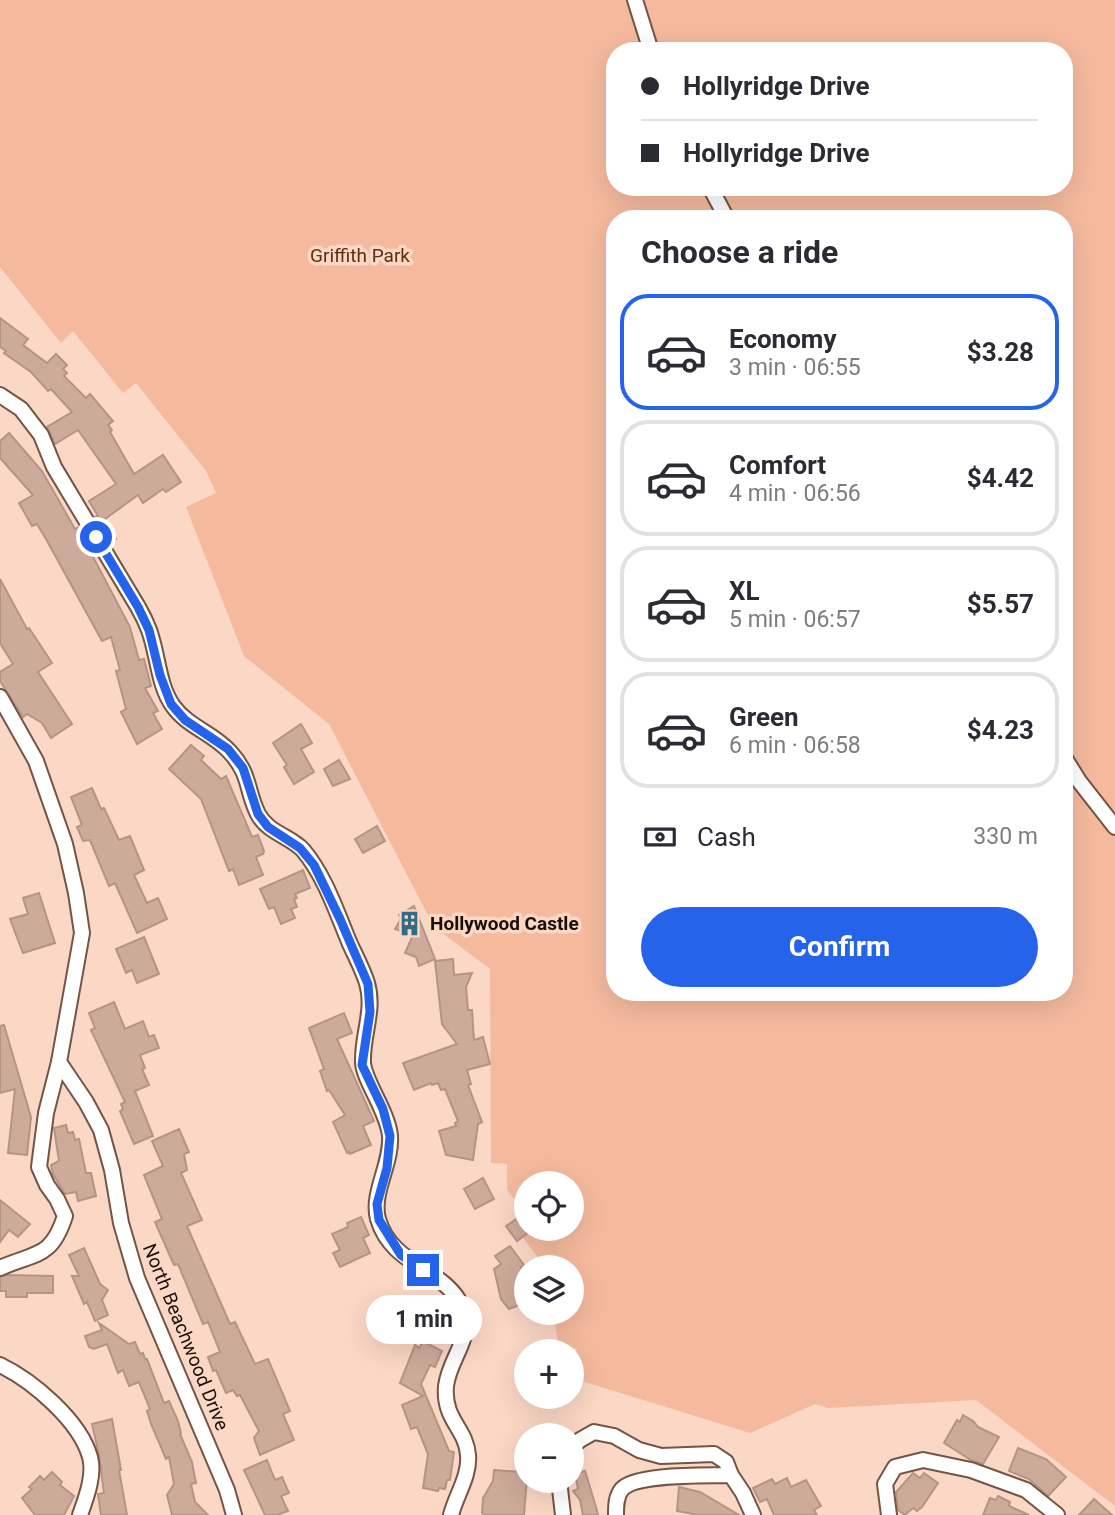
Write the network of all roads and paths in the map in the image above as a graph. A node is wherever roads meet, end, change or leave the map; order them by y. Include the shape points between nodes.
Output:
1 (635, 0) edge
2 (648, 42) edge
3 (0, 395) edge
4 (0, 698) edge
5 (1073, 771) edge
6 (1115, 827) edge
7 (59, 1062) junction
8 (0, 1268) edge
9 (0, 1365) edge
10 (584, 1438) edge
11 (731, 1475) junction
12 (560, 1493) edge
13 (80, 1515) edge
14 (234, 1515) edge
15 (451, 1515) edge
16 (563, 1515) edge
17 (616, 1515) edge
18 (753, 1515) edge
19 (889, 1515) edge
20 (1057, 1515) edge

1 - 2 street
3 - 15 street via 21,409 41,435 54,467 138,607 171,704 185,720 228,749 243,768 258,814 314,865 368,984 370,1012 362,1065 390,1136 377,1204 379,1220 401,1255 458,1300 465,1318 465,1336 447,1382 445,1402 468,1455 467,1473
4 - 7 street via 36,761 65,844 76,894 82,933
5 - 6 street
7 - 8 street via 39,1167 65,1216 58,1236 45,1250
7 - 14 street, North Beachwood Drive via 101,1130 137,1278
9 - 13 street via 40,1392 80,1434 90,1459 89,1488
10 - 11 street via 594,1432 614,1436 661,1457 714,1454 726,1462
11 - 17 street via 644,1479 624,1487 617,1498
11 - 18 street
12 - 16 street
19 - 20 street via 885,1483 895,1467 923,1460 971,1470 1026,1490

